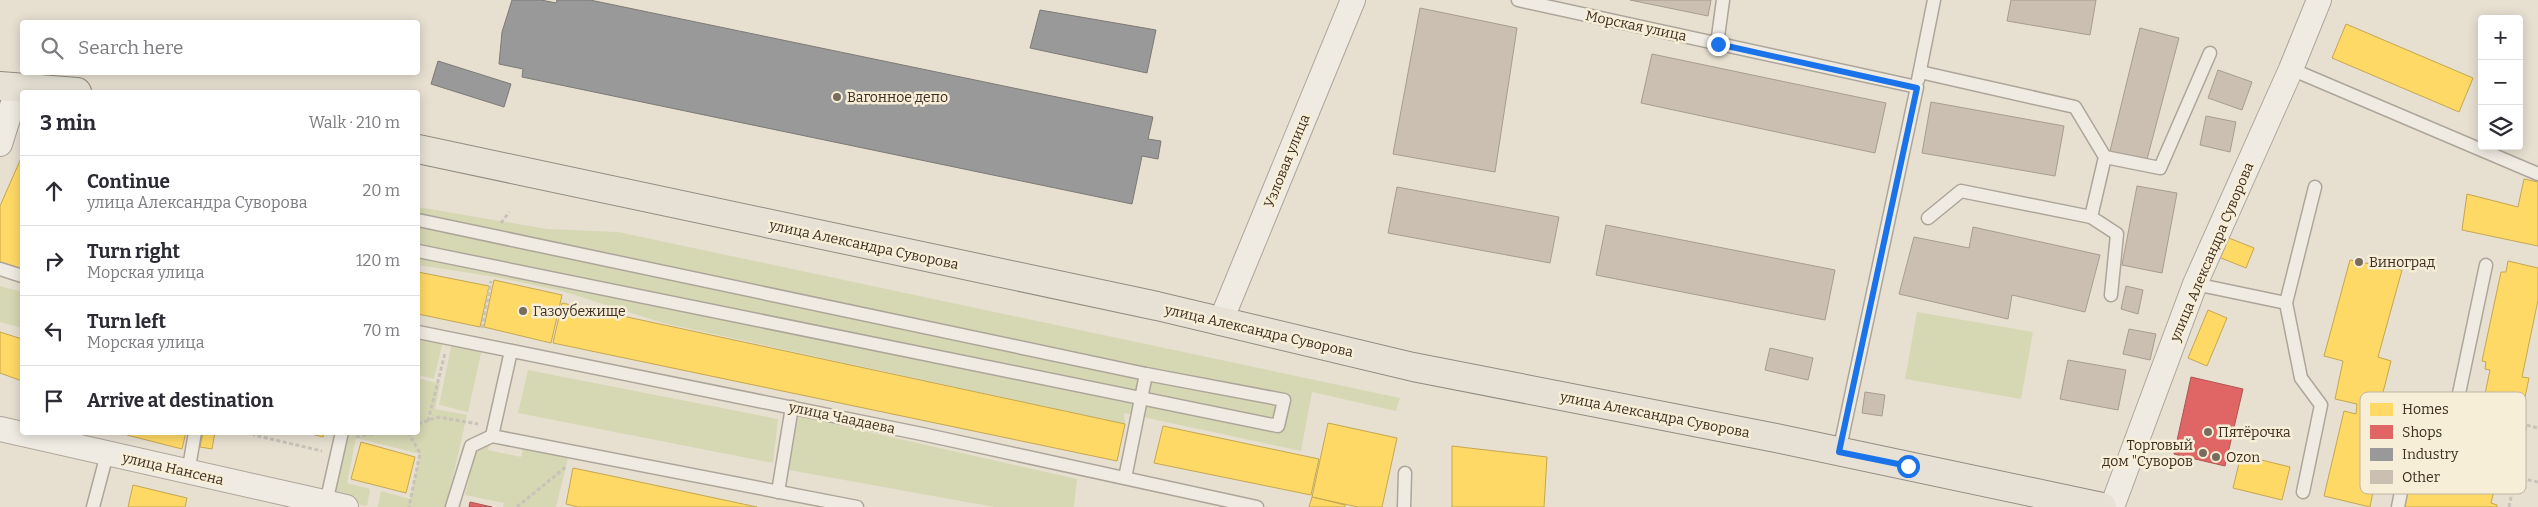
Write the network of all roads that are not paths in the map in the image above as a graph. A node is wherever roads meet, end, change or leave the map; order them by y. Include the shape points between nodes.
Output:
1 (1353, 0) edge
2 (1518, 0) edge
3 (1723, 0) edge
4 (1934, 0) edge
5 (2320, 0) edge
6 (1718, 44) junction
7 (2210, 53) dead end
8 (2291, 70) junction
9 (1920, 72) junction
10 (9, 86) edge
11 (1917, 88) junction
12 (54, 90) edge
13 (0, 144) edge
14 (420, 149) edge
15 (2105, 157) junction
16 (2538, 174) edge
17 (2315, 187) dead end
18 (2091, 216) junction
19 (1928, 218) dead end
20 (420, 220) edge
21 (420, 251) edge
22 (2486, 265) dead end
23 (0, 269) edge
24 (20, 275) edge
25 (2195, 284) junction
26 (2111, 295) dead end
27 (2286, 303) junction
28 (1220, 323) junction
29 (420, 332) edge
30 (511, 350) junction
31 (1146, 374) junction
32 (2459, 392) edge
33 (1141, 398) junction
34 (792, 407) junction
35 (0, 429) edge
36 (20, 432) edge
37 (494, 432) junction
38 (46, 435) edge
39 (194, 435) edge
40 (341, 436) edge
41 (61, 437) edge
42 (1839, 452) junction
43 (107, 454) junction
44 (188, 473) junction
45 (1405, 473) dead end
46 (1126, 478) junction
47 (778, 492) junction
48 (2303, 492) dead end
49 (2401, 494) edge
50 (2061, 503) edge
51 (336, 505) edge
52 (93, 507) edge
53 (452, 507) edge
54 (857, 507) edge
55 (1258, 507) edge
56 (1404, 507) edge
57 (2102, 507) edge
58 (2112, 507) edge
59 (2398, 507) edge

1 - 28 street, Узловая улица
2 - 6 lane, Морская улица
3 - 6 lane
4 - 9 lane
5 - 8 street, улица Александра Суворова
6 - 11 lane, Морская улица
7 - 15 lane via 2160,168
8 - 16 lane
8 - 25 street, улица Александра Суворова
9 - 11 lane
9 - 15 lane via 2075,107
10 - 12 main road
10 - 13 street
11 - 42 lane
14 - 28 main road, улица Александра Суворова via 1147,304
15 - 18 lane
17 - 27 lane
18 - 19 lane via 1962,191
18 - 26 lane via 2117,234
20 - 31 lane
21 - 33 lane
22 - 32 lane
23 - 24 lane
25 - 27 lane
25 - 58 street, улица Александра Суворова
27 - 48 lane via 2301,378 2321,405
28 - 42 main road, улица Александра Суворова via 1413,367
29 - 30 lane, улица Чаадаева
30 - 34 lane, улица Чаадаева
30 - 37 lane
31 - 33 lane
31 - 33 lane via 1284,400 1278,426
33 - 46 lane
34 - 46 lane, улица Чаадаева
34 - 47 lane
35 - 36 street, улица Нансена
37 - 47 lane via 581,454
37 - 53 lane via 471,446
38 - 41 street, улица Нансена
39 - 44 lane
40 - 51 lane via 337,454
41 - 43 street, улица Нансена
42 - 50 main road, улица Александра Суворова
43 - 44 street, улица Нансена
43 - 52 lane
44 - 51 street, улица Нансена
45 - 56 lane
46 - 55 lane, улица Чаадаева
47 - 54 lane
49 - 59 lane
50 - 57 main road, улица Александра Суворова

